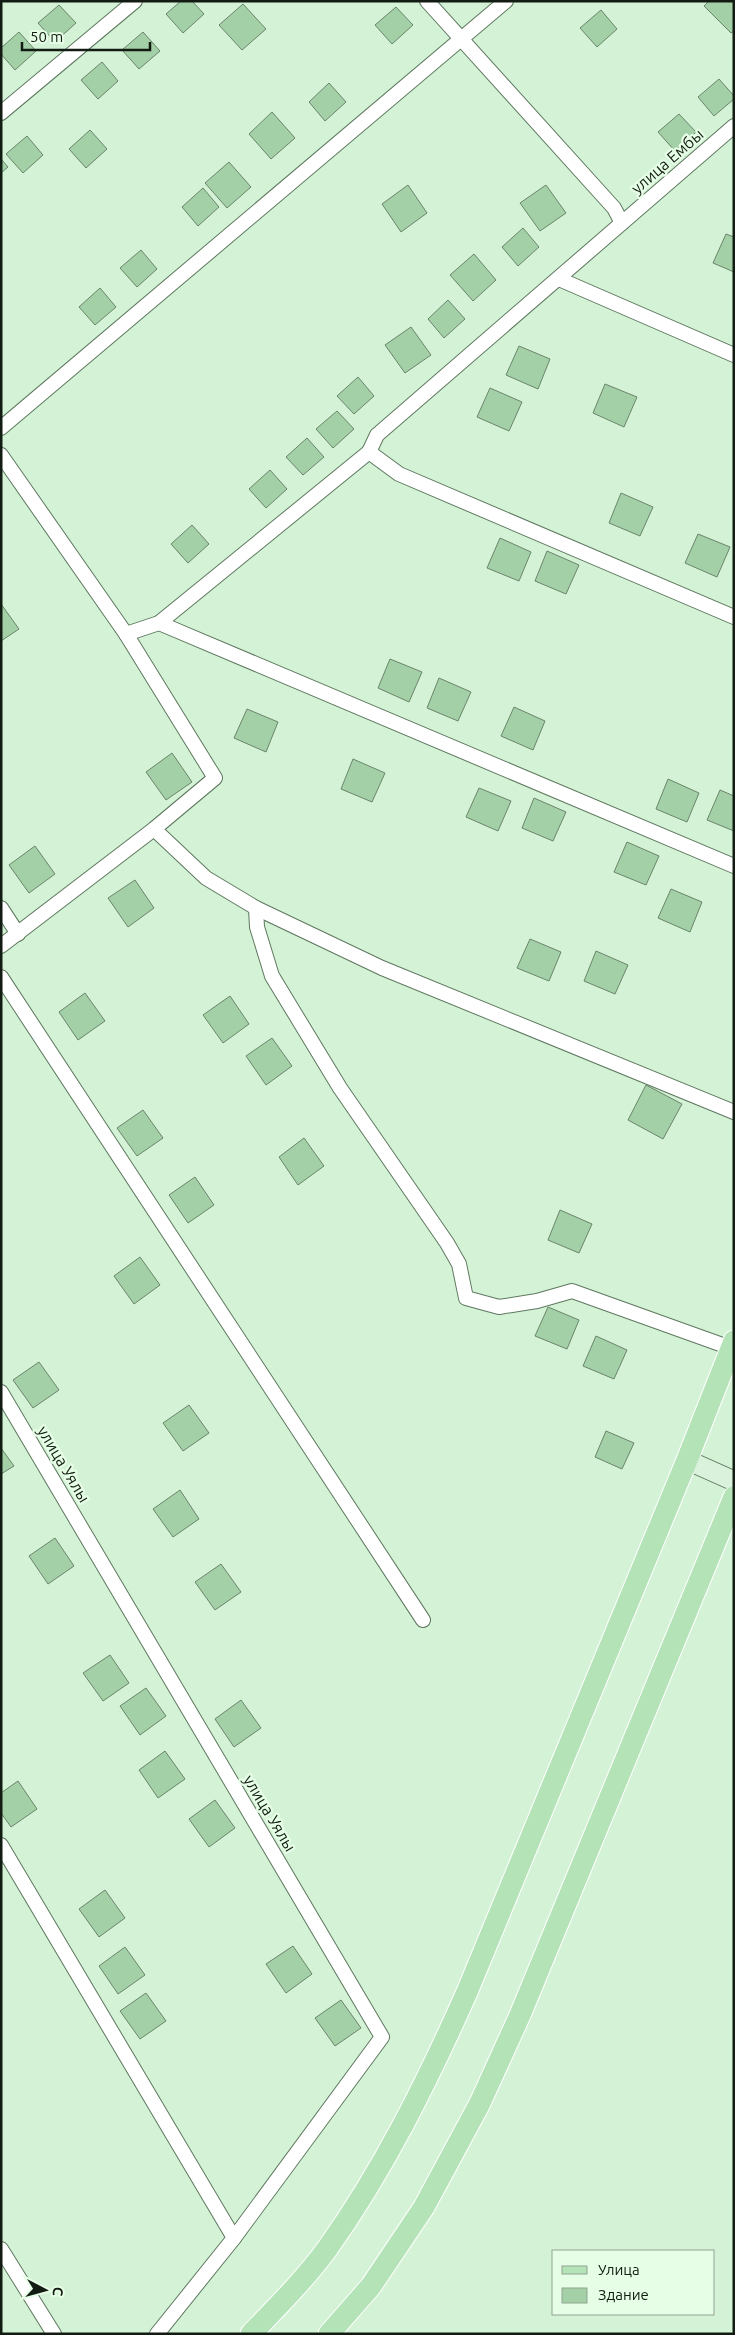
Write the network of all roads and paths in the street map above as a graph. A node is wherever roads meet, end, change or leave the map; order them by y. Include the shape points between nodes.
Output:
1 (135, 1) edge
2 (427, 1) edge
3 (506, 1) edge
4 (462, 39) junction
5 (1, 113) edge
6 (734, 126) edge
7 (622, 223) junction
8 (559, 279) junction
9 (734, 355) edge
10 (1, 428) edge
11 (369, 452) junction
12 (1, 455) edge
13 (734, 618) edge
14 (159, 623) junction
15 (126, 634) junction
16 (154, 829) junction
17 (734, 866) edge
18 (1, 908) edge
19 (256, 908) junction
20 (18, 934) junction
21 (1, 946) edge
22 (1, 977) edge
23 (734, 1112) edge
24 (732, 1344) edge
25 (1, 1392) edge
26 (687, 1460) junction
27 (734, 1481) edge
28 (734, 1497) edge
29 (424, 1620) dead end
30 (1, 1845) edge
31 (234, 2238) junction
32 (1, 2249) edge
33 (54, 2334) edge
34 (157, 2334) edge
35 (250, 2334) edge
36 (329, 2334) edge

1 - 5 street
2 - 4 street
3 - 4 street
4 - 7 street via 614,208
4 - 10 street
6 - 7 street, улица Ембы
7 - 8 street, улица Ембы
8 - 9 street
8 - 11 street, улица Ембы via 378,435
11 - 13 street via 399,474
11 - 14 street, улица Ембы
12 - 15 street
14 - 15 street
14 - 17 street
15 - 16 street via 215,778
16 - 19 street via 206,878
16 - 20 street
18 - 20 street
19 - 23 street via 382,968
19 - 24 street via 257,927 272,976 340,1088 447,1243 459,1264 466,1298 498,1307 572,1291
20 - 21 street
22 - 29 street
24 - 26 main road
25 - 31 street, улица Уялы via 382,2037
26 - 27 main road
26 - 35 main road via 429,2077 375,2177 326,2250
28 - 36 main road via 520,2015 480,2103 424,2207 371,2286
30 - 31 street
31 - 34 street
32 - 33 street

